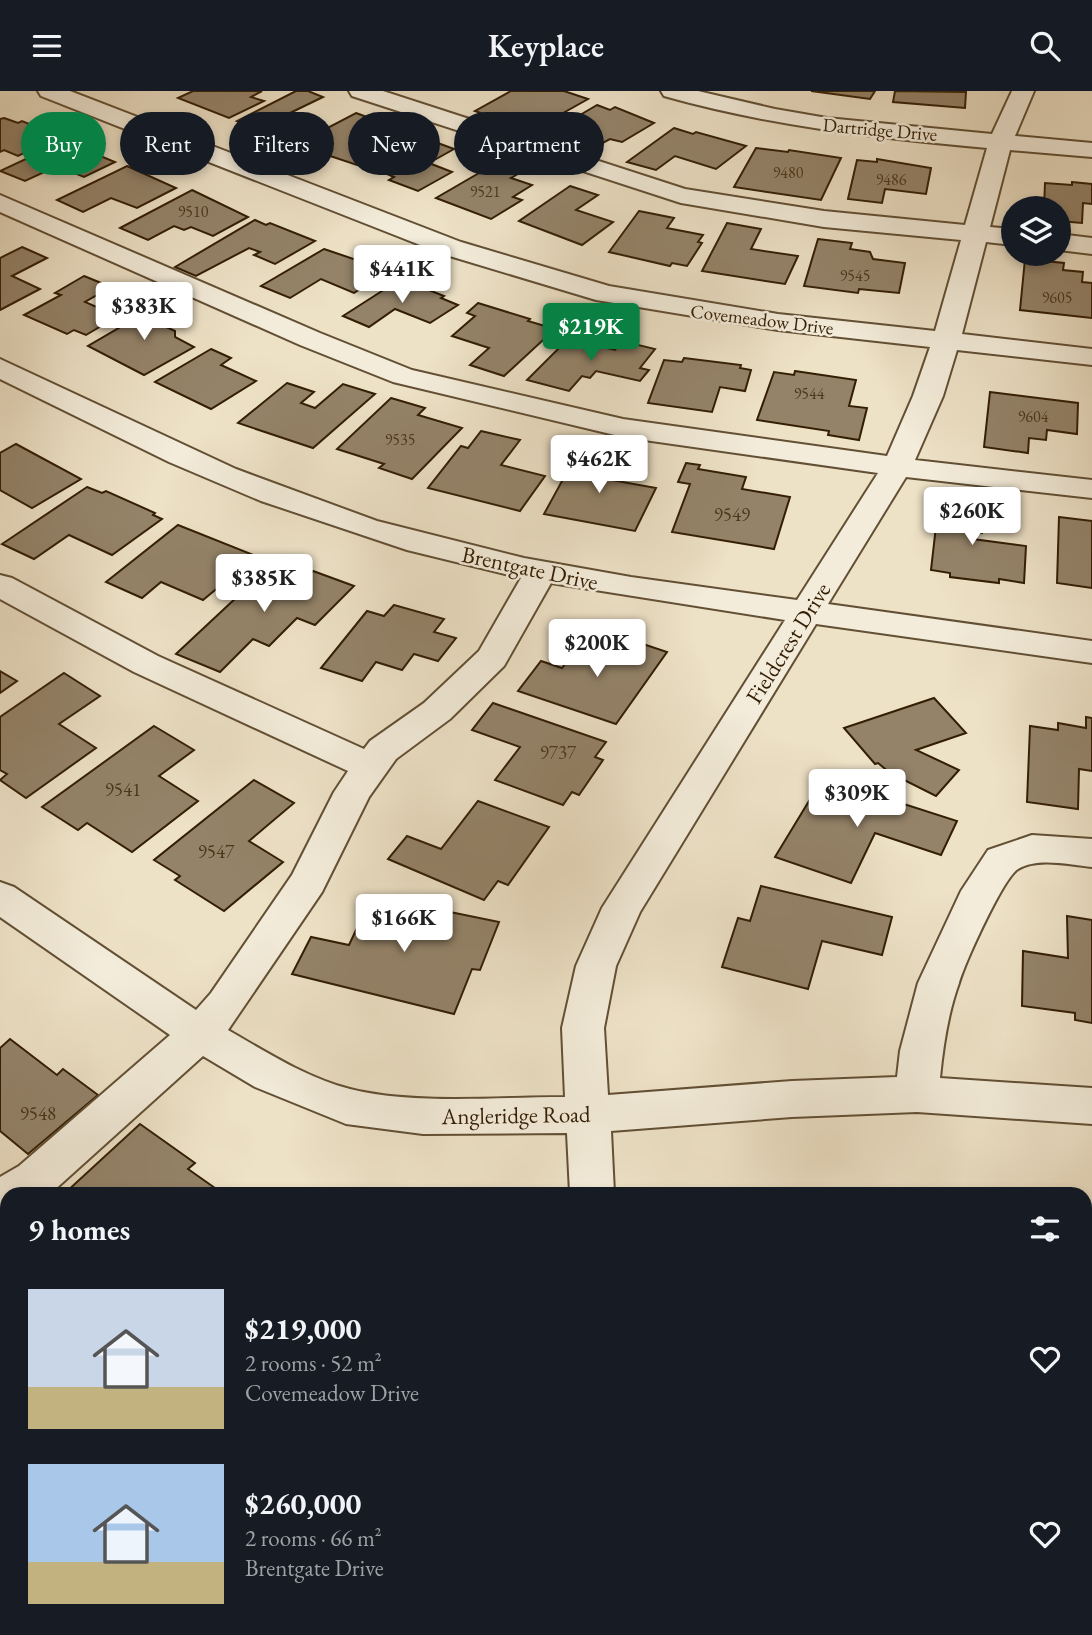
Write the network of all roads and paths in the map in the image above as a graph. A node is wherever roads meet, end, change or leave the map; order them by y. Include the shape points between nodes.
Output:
1 (49, 91) edge
2 (360, 91) edge
3 (672, 91) edge
4 (1023, 91) edge
5 (1001, 141) junction
6 (1092, 150) edge
7 (0, 203) edge
8 (974, 233) junction
9 (1001, 236) edge
10 (1071, 243) edge
11 (1092, 246) edge
12 (946, 341) junction
13 (1092, 357) edge
14 (0, 368) edge
15 (897, 467) junction
16 (1092, 489) edge
17 (540, 573) junction
18 (0, 585) edge
19 (808, 612) junction
20 (1092, 652) edge
21 (371, 767) junction
22 (1092, 853) edge
23 (0, 897) edge
24 (200, 1034) junction
25 (918, 1094) junction
26 (1092, 1106) edge
27 (586, 1115) junction
28 (23, 1187) edge
29 (592, 1187) edge

1 - 12 street, Covemeadow Drive via 452,248 526,272 690,310
2 - 8 street via 681,196 824,219
3 - 5 street, Dartridge Drive via 799,121
4 - 5 street, Fieldcrest Drive
5 - 6 street, Dartridge Drive
5 - 8 street, Fieldcrest Drive
7 - 15 street via 403,376 623,428
8 - 9 street
8 - 12 street, Fieldcrest Drive
10 - 11 street
12 - 13 street, Covemeadow Drive
12 - 15 street, Fieldcrest Drive
14 - 17 street, Brentgate Drive via 247,486 366,528
15 - 16 street
15 - 19 street, Fieldcrest Drive
17 - 19 street, Brentgate Drive
17 - 21 street via 492,658 437,711 383,750
18 - 21 street via 146,664
19 - 20 street, Brentgate Drive
19 - 27 street, Fieldcrest Drive via 622,908 596,966 583,1028
21 - 24 street via 308,882 226,1004
22 - 25 street via 1032,849 1002,860 981,891 938,983 921,1051
23 - 24 street, Angleridge Road
24 - 27 street, Angleridge Road via 270,1075 346,1106 423,1116
24 - 28 street
25 - 26 street, Angleridge Road
25 - 27 street, Angleridge Road
27 - 29 street, Fieldcrest Drive

